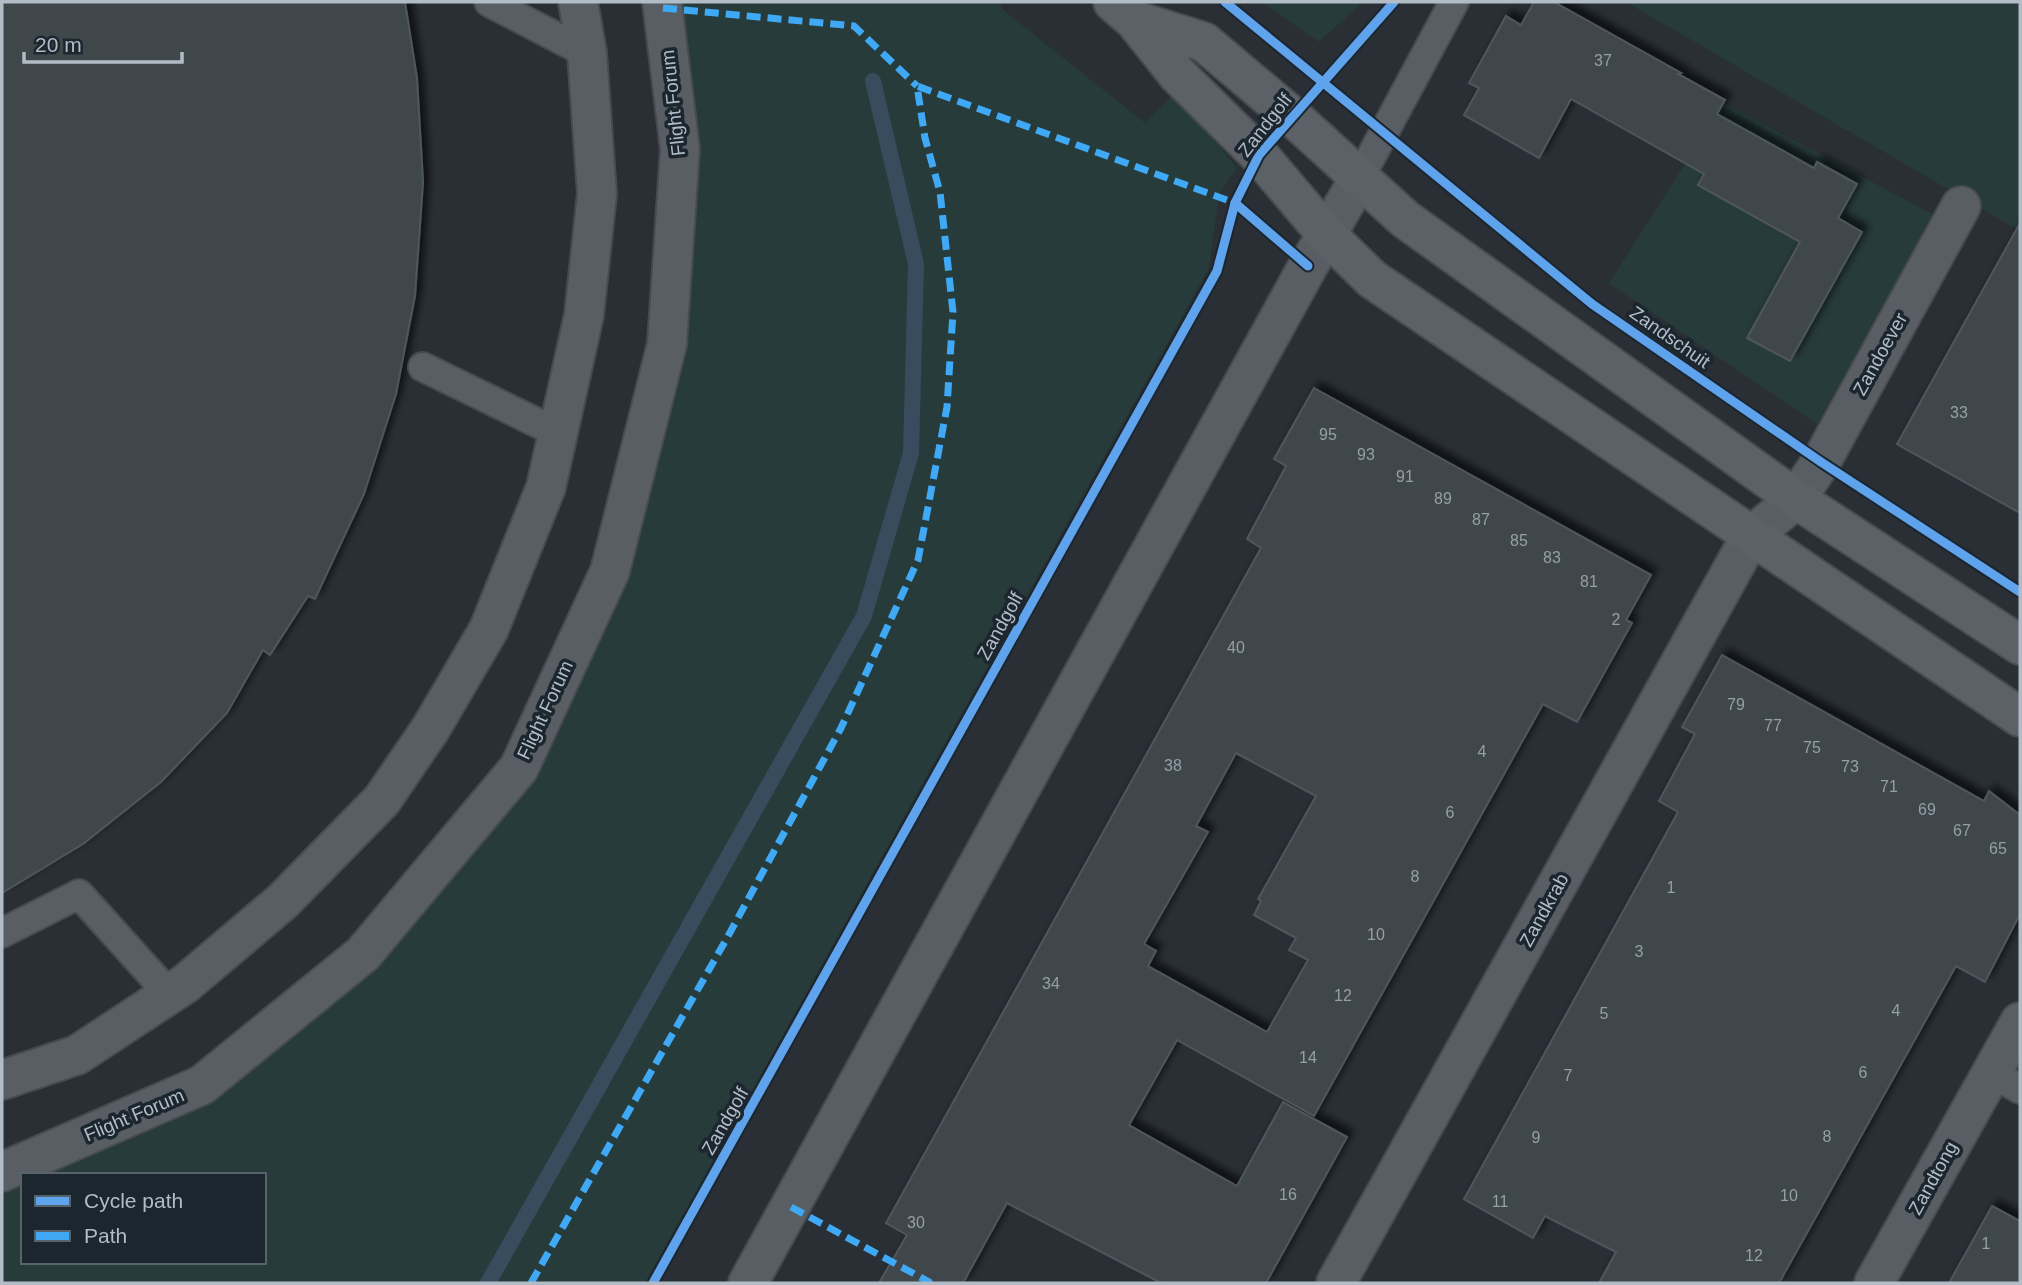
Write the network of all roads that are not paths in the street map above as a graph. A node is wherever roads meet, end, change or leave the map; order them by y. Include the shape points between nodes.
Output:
1 (489, 2) edge
2 (578, 2) edge
3 (662, 2) edge
4 (1454, 2) edge
5 (1124, 11) edge
6 (587, 53) junction
7 (1359, 180) junction
8 (1961, 206) dead end
9 (1326, 234) junction
10 (422, 367) dead end
11 (558, 433) junction
12 (1796, 499) junction
13 (1751, 537) junction
14 (2020, 645) edge
15 (2020, 717) edge
16 (2, 933) edge
17 (170, 995) junction
18 (2020, 1022) edge
19 (2, 1080) edge
20 (2006, 1081) edge
21 (2, 1172) edge
22 (748, 1283) edge
23 (1336, 1283) edge
24 (1874, 1283) edge

1 - 6 lane
2 - 6 street
3 - 21 street, Flight Forum via 680,149 667,344 610,571 519,768 363,954 202,1085
4 - 7 lane
5 - 7 street via 1204,42
5 - 9 street via 1177,75 1259,155
6 - 11 street via 597,194 584,315
7 - 9 street
7 - 12 street via 1405,219
8 - 12 street, Zandoever via 1821,462
9 - 13 street via 1372,279
9 - 22 street
10 - 11 lane
11 - 17 street via 546,486 489,629 382,800 283,901
12 - 13 street, Zandoever
12 - 14 street
13 - 15 street
13 - 23 street, Zandkrab
16 - 17 lane via 79,894
17 - 19 street via 76,1055
18 - 20 street, Zandtong
20 - 24 street, Zandtong

